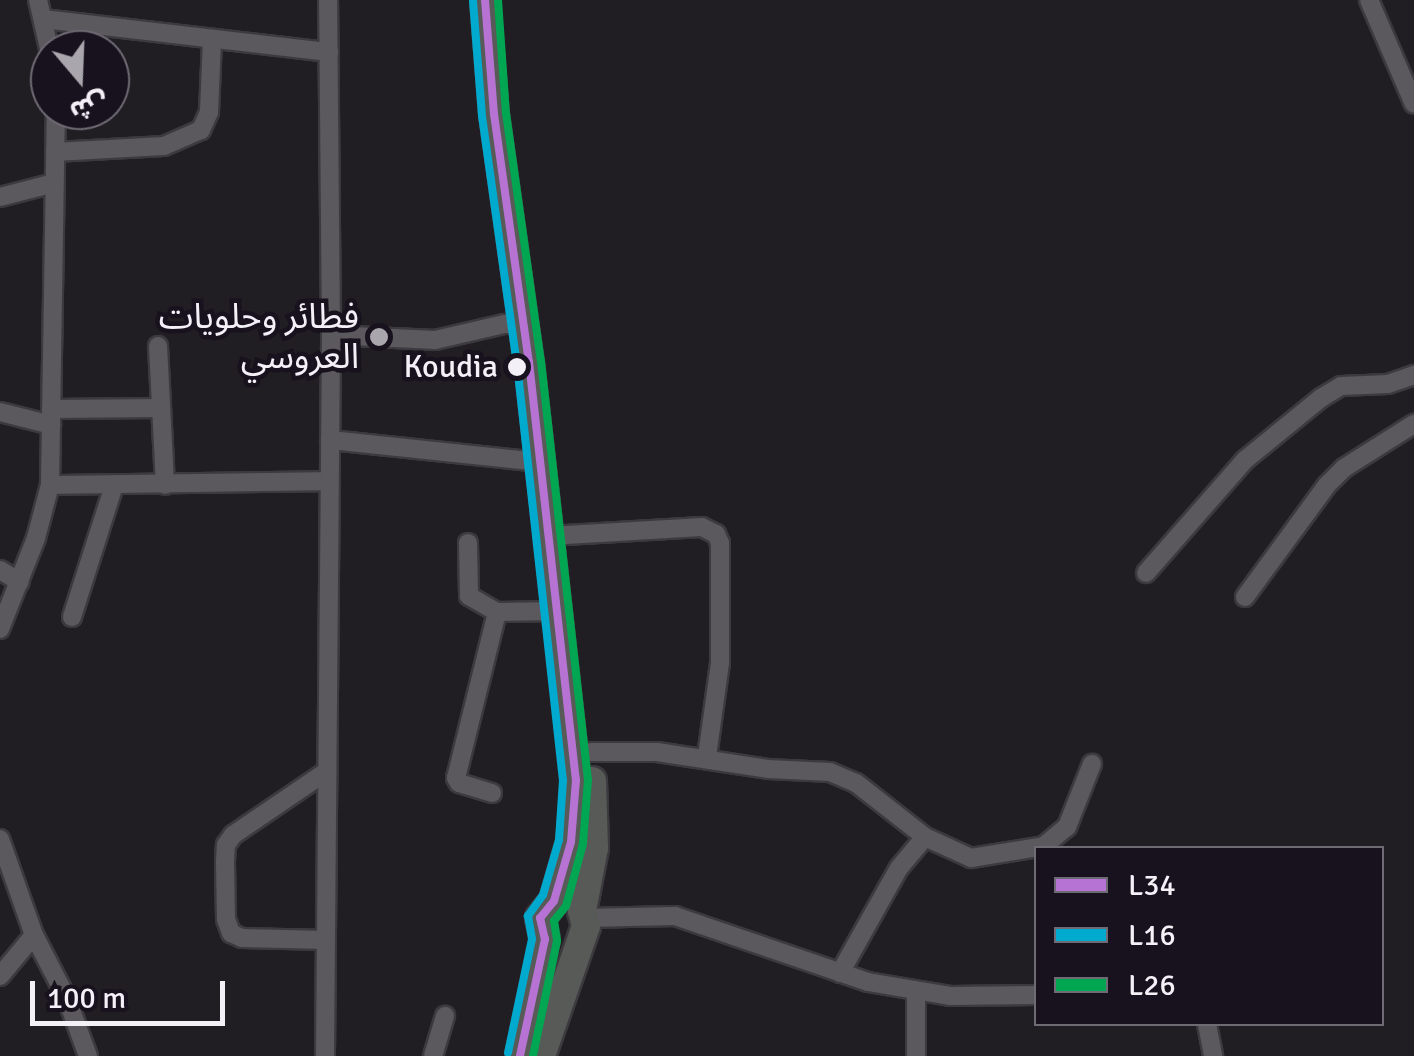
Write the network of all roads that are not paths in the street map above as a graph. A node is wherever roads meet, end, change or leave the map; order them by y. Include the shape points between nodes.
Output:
1 (38, 0) edge
2 (328, 0) edge
3 (485, 0) edge
4 (504, 0) edge
5 (1369, 0) edge
6 (43, 19) junction
7 (45, 30) edge
8 (212, 38) junction
9 (329, 52) junction
10 (1414, 104) edge
11 (55, 130) edge
12 (54, 152) junction
13 (54, 184) junction
14 (0, 198) edge
15 (524, 324) junction
16 (331, 334) junction
17 (158, 346) dead end
18 (1414, 375) edge
19 (161, 408) junction
20 (0, 412) edge
21 (51, 417) junction
22 (1414, 424) edge
23 (330, 440) junction
24 (539, 462) junction
25 (328, 481) junction
26 (50, 485) junction
27 (114, 485) junction
28 (165, 485) junction
29 (566, 534) junction
30 (468, 543) dead end
31 (0, 570) edge
32 (1146, 573) dead end
33 (20, 582) junction
34 (1245, 597) dead end
35 (558, 611) junction
36 (497, 612) junction
37 (72, 617) dead end
38 (0, 628) edge
39 (591, 752) junction
40 (707, 756) junction
41 (1092, 764) dead end
42 (327, 770) junction
43 (492, 793) dead end
44 (924, 837) junction
45 (0, 839) edge
46 (1044, 846) edge
47 (1034, 848) edge
48 (554, 901) junction
49 (582, 923) junction
50 (34, 936) junction
51 (545, 938) junction
52 (326, 940) junction
53 (840, 973) junction
54 (0, 976) edge
55 (916, 992) junction
56 (1034, 995) edge
57 (445, 1016) dead end
58 (1208, 1026) edge
59 (88, 1056) edge
60 (324, 1056) edge
61 (434, 1056) edge
62 (520, 1056) edge
63 (541, 1056) edge
64 (916, 1056) edge
65 (1213, 1056) edge

1 - 6 street
2 - 9 street
3 - 15 highway
4 - 29 highway
5 - 10 street
6 - 7 street
6 - 8 street
8 - 9 street
8 - 12 street via 209,112 201,130 164,146
9 - 16 street
11 - 12 street
12 - 13 street
13 - 14 street
13 - 21 street
15 - 16 street via 436,340
15 - 24 highway
16 - 23 street
17 - 19 street
18 - 32 street via 1388,384 1341,386 1321,398 1245,460
19 - 21 street
19 - 28 street
20 - 21 street
21 - 26 street
22 - 34 street via 1327,485
23 - 24 street
23 - 25 street
24 - 35 highway
25 - 28 street
25 - 42 street
26 - 27 street
26 - 33 street
27 - 28 street
27 - 37 street
29 - 39 highway
29 - 40 street via 702,526 716,534 720,663
30 - 36 street via 470,596
31 - 33 street
33 - 38 street
35 - 36 street
35 - 48 highway via 576,780 571,842
36 - 43 street via 456,778
39 - 40 street
39 - 49 highway via 594,848
40 - 44 street via 845,776
41 - 46 street via 1067,827
42 - 52 street
42 - 52 street via 233,834 225,862 230,933
44 - 47 street via 971,858
44 - 53 street
45 - 50 street
48 - 49 highway via 570,901
48 - 51 highway via 540,918
49 - 51 highway via 565,946
49 - 53 street via 675,916
49 - 63 highway
50 - 54 street
50 - 59 street
51 - 62 highway
52 - 60 street
53 - 55 street
55 - 56 street
55 - 64 street
57 - 61 street
58 - 65 street

